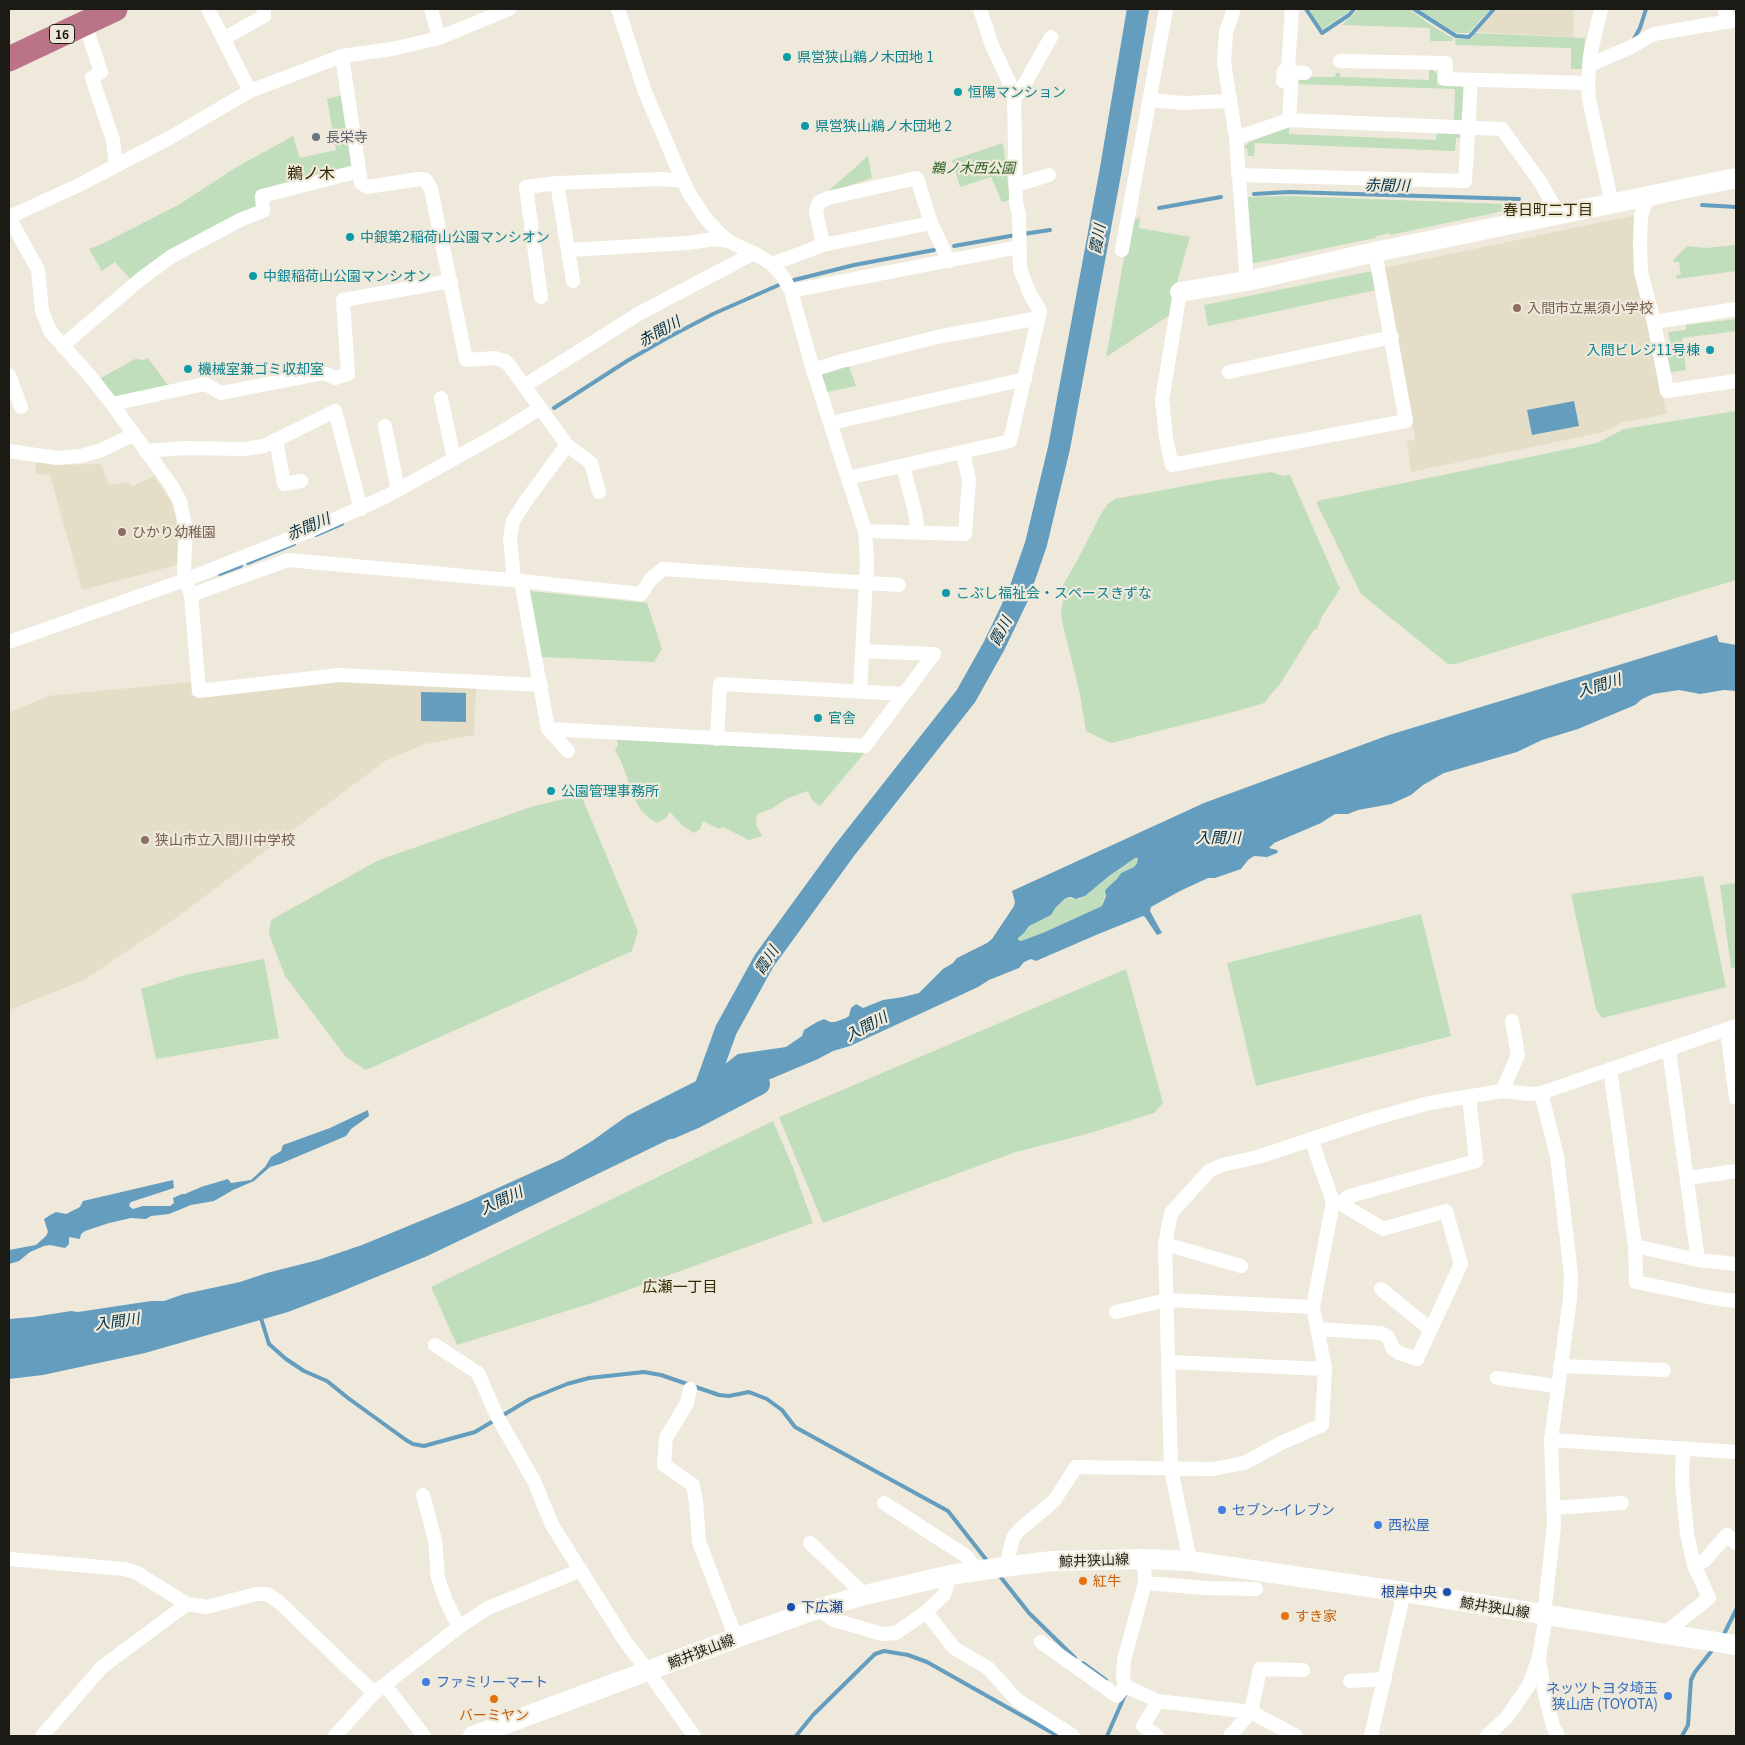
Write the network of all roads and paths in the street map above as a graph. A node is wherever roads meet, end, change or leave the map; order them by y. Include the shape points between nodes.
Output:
1 (115, 9) edge
2 (208, 9) edge
3 (264, 9) edge
4 (431, 9) edge
5 (509, 9) edge
6 (618, 9) edge
7 (980, 9) edge
8 (1166, 9) edge
9 (1234, 9) edge
10 (1292, 9) edge
11 (1601, 9) edge
12 (83, 16) edge
13 (1730, 17) edge
14 (438, 38) junction
15 (1051, 38) dead end
16 (223, 39) junction
17 (9, 43) edge
18 (342, 56) junction
19 (9, 59) edge
20 (1340, 61) dead end
21 (1588, 65) junction
22 (1305, 72) dead end
23 (1471, 80) junction
24 (1283, 81) dead end
25 (1588, 83) junction
26 (250, 91) junction
27 (1014, 93) junction
28 (1150, 100) junction
29 (1229, 101) junction
30 (1289, 120) junction
31 (1468, 127) junction
32 (1236, 138) junction
33 (116, 164) junction
34 (360, 171) junction
35 (1049, 175) dead end
36 (1238, 175) junction
37 (1736, 178) edge
38 (682, 181) junction
39 (557, 183) junction
40 (1016, 184) junction
41 (1648, 196) junction
42 (1612, 204) junction
43 (1559, 215) junction
44 (9, 217) edge
45 (931, 223) junction
46 (728, 241) junction
47 (823, 245) junction
48 (1019, 247) junction
49 (569, 250) junction
50 (1122, 250) dead end
51 (1375, 252) junction
52 (754, 253) junction
53 (949, 261) junction
54 (772, 264) junction
55 (451, 281) junction
56 (573, 281) dead end
57 (1247, 281) junction
58 (791, 291) junction
59 (1180, 292) joint
60 (541, 297) dead end
61 (1736, 309) edge
62 (1039, 318) junction
63 (1654, 322) junction
64 (1392, 337) junction
65 (62, 346) junction
66 (813, 370) junction
67 (1229, 372) dead end
68 (9, 375) edge
69 (1025, 379) junction
70 (1736, 382) edge
71 (524, 386) junction
72 (441, 398) dead end
73 (112, 404) junction
74 (21, 407) dead end
75 (540, 408) junction
76 (831, 423) junction
77 (385, 426) dead end
78 (133, 435) junction
79 (276, 440) junction
80 (566, 445) junction
81 (9, 451) edge
82 (145, 451) junction
83 (963, 452) junction
84 (454, 459) junction
85 (903, 466) junction
86 (848, 478) junction
87 (301, 481) dead end
88 (398, 490) junction
89 (599, 492) dead end
90 (361, 508) junction
91 (866, 531) junction
92 (918, 533) junction
93 (186, 580) junction
94 (518, 580) junction
95 (866, 583) junction
96 (899, 585) dead end
97 (191, 596) junction
98 (9, 642) edge
99 (862, 651) junction
100 (541, 685) junction
101 (860, 692) junction
102 (904, 694) junction
103 (548, 729) junction
104 (718, 739) junction
105 (568, 751) dead end
106 (1512, 1021) dead end
107 (1732, 1027) edge
108 (1669, 1050) junction
109 (1610, 1069) junction
110 (1502, 1091) junction
111 (1541, 1093) junction
112 (1469, 1096) junction
113 (1736, 1098) edge
114 (1311, 1139) junction
115 (1736, 1171) edge
116 (1688, 1178) junction
117 (1337, 1202) junction
118 (1165, 1244) junction
119 (1635, 1246) junction
120 (1698, 1260) junction
121 (1736, 1264) edge
122 (1241, 1266) dead end
123 (1381, 1288) dead end
124 (1166, 1300) junction
125 (1736, 1300) edge
126 (1313, 1307) junction
127 (1116, 1312) dead end
128 (1317, 1329) junction
129 (1430, 1329) junction
130 (435, 1344) dead end
131 (1168, 1362) junction
132 (1560, 1366) junction
133 (1325, 1369) junction
134 (1664, 1370) dead end
135 (1497, 1378) dead end
136 (1557, 1386) junction
137 (690, 1389) dead end
138 (1551, 1440) junction
139 (1683, 1448) junction
140 (1736, 1452) edge
141 (1171, 1469) junction
142 (423, 1495) dead end
143 (1622, 1503) dead end
144 (884, 1504) dead end
145 (1554, 1508) junction
146 (810, 1543) dead end
147 (1736, 1543) edge
148 (1144, 1558) junction
149 (9, 1559) edge
150 (1190, 1561) junction
151 (1694, 1566) junction
152 (994, 1568) junction
153 (581, 1570) junction
154 (950, 1575) junction
155 (1146, 1583) junction
156 (1256, 1589) dead end
157 (1404, 1592) junction
158 (865, 1595) junction
159 (187, 1604) junction
160 (817, 1609) junction
161 (926, 1612) junction
162 (1546, 1615) junction
163 (459, 1627) junction
164 (1665, 1634) junction
165 (736, 1638) junction
166 (1729, 1641) edge
167 (1041, 1642) dead end
168 (1538, 1657) junction
169 (1303, 1670) dead end
170 (648, 1671) junction
171 (1385, 1679) junction
172 (1350, 1681) dead end
173 (380, 1689) junction
174 (1121, 1691) junction
175 (1158, 1701) junction
176 (1251, 1712) junction
177 (1067, 1735) edge
178 (42, 1736) edge
179 (335, 1736) edge
180 (424, 1736) edge
181 (473, 1736) edge
182 (694, 1736) edge
183 (1157, 1736) edge
184 (1230, 1736) edge
185 (1296, 1736) edge
186 (1371, 1736) edge
187 (1487, 1736) edge
188 (1558, 1736) edge

1 - 12 highway, 16
2 - 16 street
3 - 16 street via 264,16
4 - 14 street
5 - 14 street
6 - 38 street via 645,92
7 - 27 street via 991,43
8 - 28 street
9 - 29 street via 1225,43
10 - 24 street via 1288,67
11 - 21 street
12 - 17 highway, 16
12 - 19 highway, 16
12 - 33 street via 101,72 92,78 113,140
13 - 21 street via 1654,34
14 - 18 street
15 - 27 street via 1020,92
16 - 26 street
18 - 26 street
18 - 34 street
20 - 23 street via 1446,63 1445,79
21 - 25 street
22 - 30 street via 1292,72
23 - 25 street
23 - 31 street
25 - 42 street
26 - 33 street via 171,137
27 - 40 street
28 - 29 street via 1183,103
28 - 50 street
29 - 32 street
30 - 31 street
30 - 32 street
31 - 36 street via 1465,181
31 - 43 street via 1502,129 1541,183
32 - 36 street
33 - 44 street
34 - 55 street via 361,182 367,187 426,180 431,189
34 - 65 street via 262,196 263,211 172,256
35 - 40 street
36 - 57 street
37 - 41 main road
38 - 39 street via 660,178
38 - 46 street via 706,219
39 - 49 street
39 - 60 street via 526,187
40 - 48 street
41 - 42 main road
41 - 63 street via 1641,215 1641,272
42 - 43 main road
43 - 51 main road
44 - 65 street via 38,270 42,312 50,331
45 - 47 street
45 - 47 street via 917,178 819,202 816,211
45 - 53 street
46 - 49 street
46 - 52 street
47 - 54 street
48 - 53 street
48 - 62 street via 1020,269 1040,312
49 - 56 street
51 - 57 main road
51 - 64 street
52 - 54 street
52 - 71 street via 640,314
53 - 58 street
54 - 58 street
55 - 71 street via 466,360 495,358 505,361
55 - 73 street via 343,300 348,374 335,378 324,374 221,393 205,384
57 - 59 main road
58 - 66 street
59 - 64 street via 1162,400 1172,465 1406,421
61 - 63 street
62 - 66 street via 937,337
62 - 69 street
63 - 70 street via 1667,391
64 - 67 street
65 - 73 street
66 - 76 street
68 - 74 street
69 - 76 street
69 - 83 street via 1010,441
71 - 75 street
72 - 84 street
73 - 78 street
75 - 80 street
75 - 84 street
76 - 86 street
77 - 88 street
78 - 81 street via 81,456 57,458
78 - 82 street
79 - 82 street via 264,446 244,449
79 - 87 street via 284,484
79 - 90 street via 335,411
80 - 89 street via 591,463
80 - 94 street via 513,521 510,539
82 - 93 street via 180,501 186,530
83 - 85 street
83 - 92 street via 969,480 965,534
84 - 88 street
85 - 86 street
85 - 92 street
86 - 91 street
88 - 90 street
90 - 93 street via 310,532
91 - 92 street
91 - 95 street
93 - 97 street
93 - 98 street
94 - 95 street via 641,594 663,569
94 - 97 street via 288,560
94 - 100 street
95 - 96 street
95 - 99 street
97 - 100 street via 199,691 339,675
99 - 101 street
99 - 102 street via 934,654
100 - 103 street
101 - 102 street
101 - 104 street via 720,684
102 - 104 street via 865,746
103 - 104 street
103 - 105 street
106 - 110 street via 1518,1055
107 - 108 street
107 - 113 street
108 - 109 street
108 - 116 street
109 - 111 street
109 - 119 street
110 - 111 street
110 - 112 street
111 - 132 street via 1557,1156 1571,1274
112 - 114 street via 1429,1103
112 - 117 street via 1476,1161
114 - 117 street
114 - 118 street via 1209,1171 1171,1213
115 - 116 street
116 - 120 street
117 - 126 street
117 - 129 street via 1383,1229 1446,1211 1461,1264
118 - 122 street
118 - 124 street
119 - 120 street
119 - 125 street via 1636,1282
120 - 121 street
123 - 129 street
124 - 126 street
124 - 127 street
124 - 131 street
126 - 128 street
128 - 129 street via 1381,1333 1388,1337 1393,1349 1417,1359
128 - 133 street
130 - 153 street via 478,1373 534,1482 552,1525
131 - 133 street
131 - 141 street
132 - 134 street
132 - 136 street
133 - 141 street via 1322,1425 1244,1463 1213,1469
135 - 136 street
136 - 138 street
137 - 165 street via 687,1403 666,1438 664,1465 693,1485 699,1542
138 - 139 street
138 - 145 street
139 - 140 street
139 - 151 street via 1687,1534
141 - 150 street
141 - 152 street via 1076,1467 1054,1501 1019,1530 1009,1554
142 - 163 street via 435,1540 438,1578
143 - 145 street
144 - 152 street via 966,1556
145 - 162 street
146 - 158 street
147 - 151 street via 1727,1535 1704,1561
148 - 150 main road, 鯨井狭山線
148 - 152 main road, 鯨井狭山線 via 1052,1561
148 - 155 street
149 - 159 street via 137,1573
150 - 157 main road, 鯨井狭山線
151 - 164 street via 1709,1598
152 - 154 main road, 鯨井狭山線
153 - 163 street via 488,1608
153 - 170 street
154 - 158 main road, 鯨井狭山線
154 - 161 street via 944,1595
155 - 156 street
155 - 174 street via 1124,1660
157 - 162 main road, 鯨井狭山線
157 - 171 street
158 - 160 main road, 鯨井狭山線
159 - 173 street via 207,1607 266,1594
159 - 178 street via 102,1667
160 - 161 street via 834,1620 882,1634 896,1633
160 - 165 main road, 鯨井狭山線
161 - 177 street via 954,1648 988,1668 1016,1700
162 - 164 main road, 鯨井狭山線
162 - 168 street
163 - 173 street
164 - 166 main road, 鯨井狭山線
165 - 170 main road, 鯨井狭山線
167 - 174 street
168 - 187 street via 1529,1685 1507,1717
168 - 188 street via 1546,1699
169 - 176 street via 1260,1669
170 - 181 main road, 鯨井狭山線
170 - 182 street
171 - 172 street
171 - 186 street
173 - 179 street
173 - 180 street
174 - 175 street
175 - 176 street
175 - 183 street via 1143,1726
176 - 184 street
176 - 185 street

